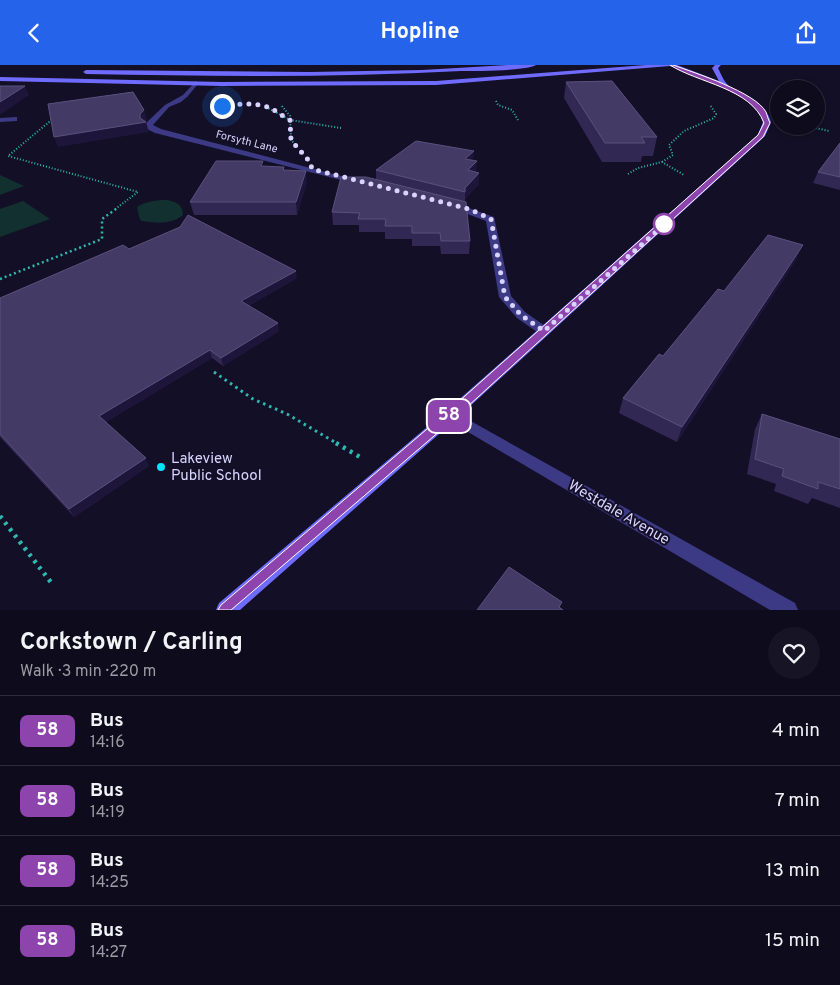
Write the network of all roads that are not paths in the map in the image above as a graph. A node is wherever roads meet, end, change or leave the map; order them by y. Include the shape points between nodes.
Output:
1 (533, 65) edge
2 (670, 65) edge
3 (718, 65) edge
4 (83, 72) dead end
5 (0, 79) edge
6 (196, 83) junction
7 (725, 87) junction
8 (14, 119) dead end
9 (0, 120) edge
10 (369, 184) edge
11 (443, 203) edge
12 (544, 331) junction
13 (451, 415) junction
14 (226, 610) edge
15 (788, 610) edge

1 - 4 main road via 476,70 312,74
2 - 6 main road via 436,83
2 - 7 main road
3 - 7 main road via 715,68
5 - 6 main road
6 - 10 street, Forsyth Lane via 148,126
7 - 12 main road via 754,102 763,111 767,123 761,136
8 - 9 street
11 - 12 street via 469,209 491,219 505,297 521,315
12 - 13 main road
13 - 14 main road
13 - 15 street, Westdale Avenue

